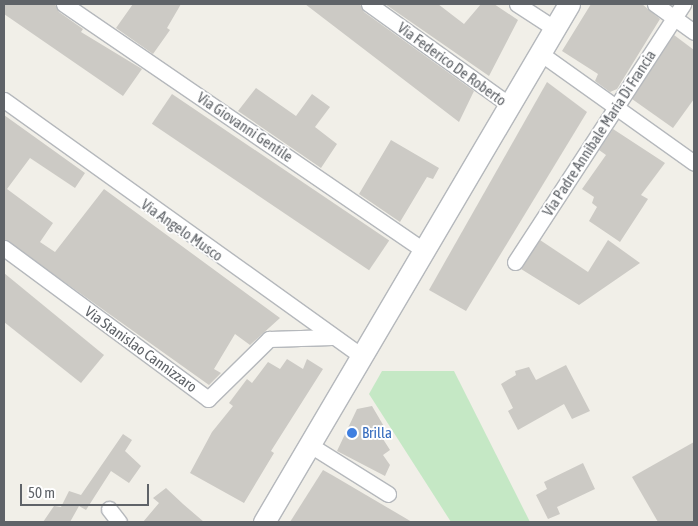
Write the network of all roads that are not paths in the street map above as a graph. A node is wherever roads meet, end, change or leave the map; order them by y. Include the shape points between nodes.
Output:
1 (64, 4) edge
2 (368, 4) edge
3 (517, 4) edge
4 (569, 4) edge
5 (655, 4) edge
6 (683, 4) edge
7 (674, 18) junction
8 (554, 28) junction
9 (694, 32) edge
10 (540, 53) junction
11 (4, 100) edge
12 (511, 106) junction
13 (616, 108) junction
14 (694, 163) edge
15 (4, 248) edge
16 (425, 251) junction
17 (515, 262) dead end
18 (332, 337) junction
19 (363, 357) junction
20 (310, 445) junction
21 (388, 494) dead end
22 (109, 510) dead end
23 (119, 522) edge
24 (264, 522) edge

1 - 16 street, Via Giovanni Gentile
2 - 12 street, Via Federico De Roberto
3 - 8 street
4 - 8 main road
5 - 7 street
6 - 7 street, Via Padre Annibale Maria Di Francia
7 - 9 street
7 - 13 street, Via Padre Annibale Maria Di Francia
8 - 10 main road
10 - 12 main road
10 - 13 street
11 - 18 street, Via Angelo Musco
12 - 16 main road
13 - 14 street
13 - 17 street, Via Padre Annibale Maria Di Francia
15 - 18 street, Via Stanislao Cannizzaro via 208,399 269,339
16 - 19 main road
18 - 19 street, Via Angelo Musco
19 - 20 main road
20 - 21 street
20 - 24 main road
22 - 23 street

